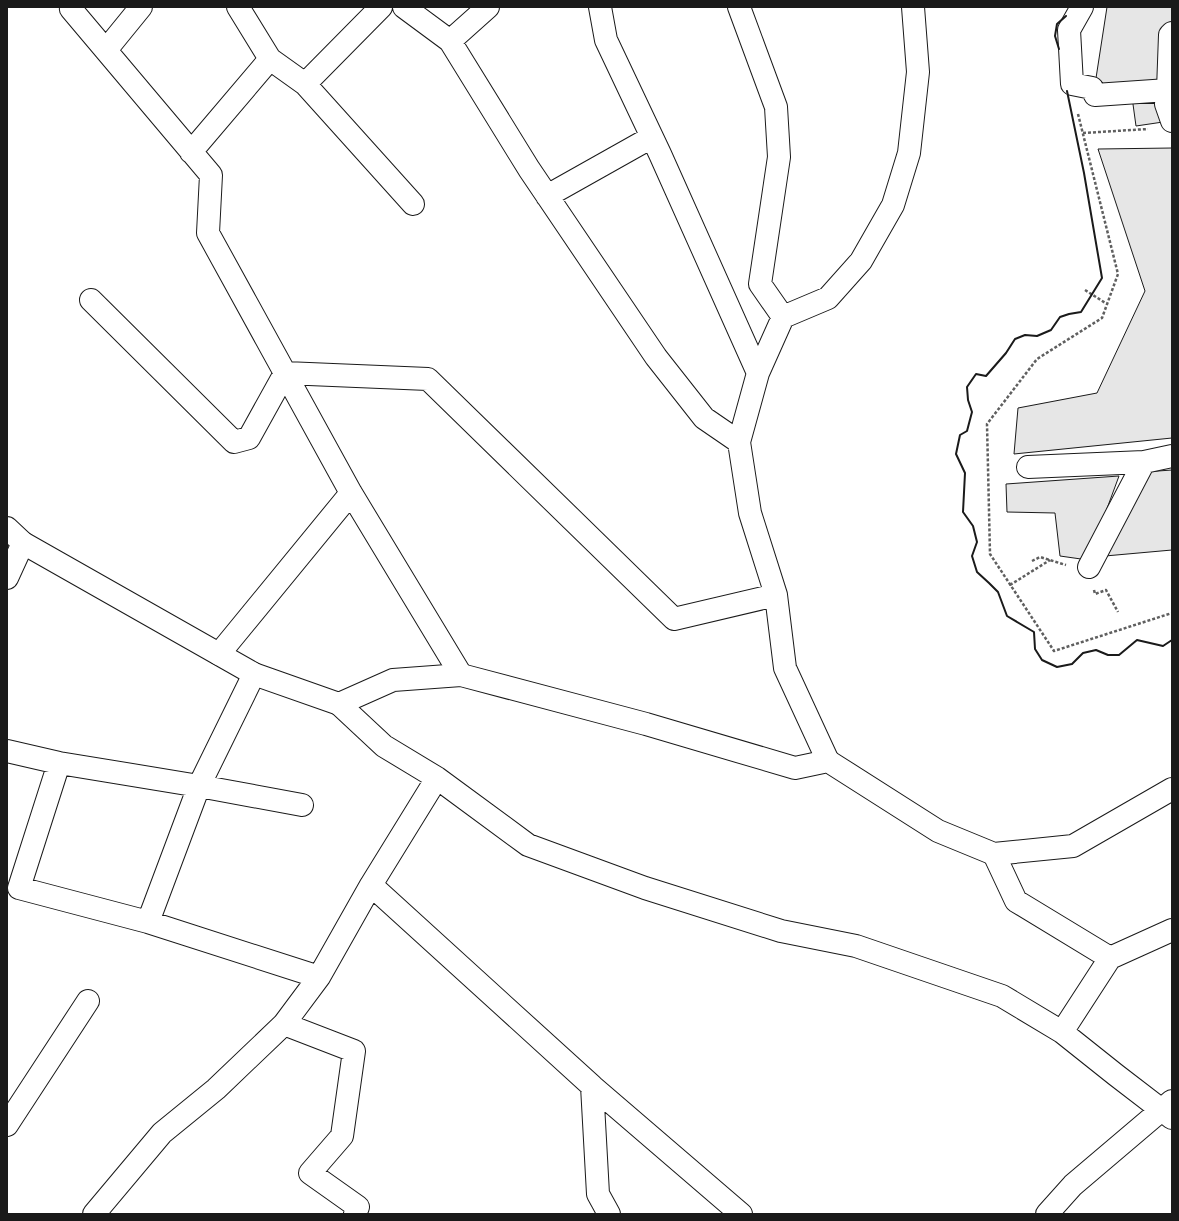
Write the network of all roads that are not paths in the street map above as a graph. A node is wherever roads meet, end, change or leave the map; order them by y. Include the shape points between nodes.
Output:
1 (72, 7) edge
2 (141, 7) edge
3 (238, 7) edge
4 (381, 7) edge
5 (404, 7) edge
6 (488, 7) edge
7 (600, 7) edge
8 (739, 7) edge
9 (913, 7) edge
10 (1082, 7) edge
11 (1172, 33) edge
12 (450, 41) junction
13 (106, 50) junction
14 (270, 58) junction
15 (305, 84) junction
16 (1168, 90) junction
17 (1172, 121) edge
18 (652, 137) junction
19 (191, 152) junction
20 (547, 196) junction
21 (414, 204) dead end
22 (91, 300) dead end
23 (783, 318) junction
24 (285, 373) junction
25 (758, 373) junction
26 (739, 442) junction
27 (1172, 456) edge
28 (1144, 462) junction
29 (1028, 467) dead end
30 (351, 493) junction
31 (7, 528) edge
32 (24, 543) junction
33 (1088, 567) dead end
34 (7, 578) edge
35 (776, 595) junction
36 (219, 654) junction
37 (254, 674) junction
38 (461, 675) junction
39 (339, 704) junction
40 (7, 751) edge
41 (828, 762) junction
42 (59, 763) junction
43 (437, 778) junction
44 (199, 786) junction
45 (1172, 789) edge
46 (302, 805) dead end
47 (994, 854) junction
48 (371, 885) junction
49 (148, 922) junction
50 (1172, 930) edge
51 (1110, 958) junction
52 (319, 977) junction
53 (88, 1001) dead end
54 (284, 1024) junction
55 (1062, 1032) junction
56 (592, 1086) junction
57 (1168, 1109) edge
58 (7, 1125) edge
59 (1053, 1212) edge
60 (94, 1214) edge
61 (355, 1214) edge
62 (609, 1214) edge
63 (741, 1214) edge

1 - 13 street via 71,9
2 - 13 street
3 - 14 street
4 - 15 street
5 - 12 street
6 - 12 street
7 - 18 street via 606,40
8 - 23 street via 776,106 779,157 760,284
9 - 23 street via 918,72 909,152 893,205 861,261 828,298
10 - 16 street via 1069,30 1072,84 1092,88 1095,95
11 - 16 street
12 - 20 street
13 - 19 street
14 - 15 street
14 - 19 street
15 - 21 street
16 - 17 street via 1166,104
18 - 20 street
18 - 25 street
19 - 24 street via 211,175 208,233
20 - 26 street via 661,363 704,418
22 - 24 street via 234,442 249,438
23 - 25 street
24 - 30 street
24 - 35 street via 428,379 674,619
25 - 26 street
26 - 35 street via 750,513
27 - 28 street
28 - 29 street
28 - 33 street
30 - 36 street
30 - 38 street
31 - 32 street
32 - 34 street
32 - 36 street
35 - 41 street via 785,668
36 - 37 street
37 - 39 street
37 - 44 street
38 - 39 street via 393,680
38 - 41 street via 646,724 795,768
39 - 43 street via 384,746
40 - 42 street
41 - 47 street via 938,831
42 - 44 street
42 - 49 street via 19,888
43 - 48 street
43 - 55 street via 528,845 653,890 781,931 856,946 1002,996
44 - 46 street
44 - 49 street
45 - 47 street via 1073,846
47 - 51 street via 1016,901
48 - 52 street
48 - 56 street
49 - 52 street
50 - 51 street
51 - 55 street
52 - 54 street
53 - 58 street
54 - 60 street via 216,1089 162,1133
54 - 61 street via 354,1050 342,1136 310,1173 358,1207
55 - 57 street via 1116,1075
56 - 62 street via 598,1194
56 - 63 street
57 - 59 street via 1073,1185

